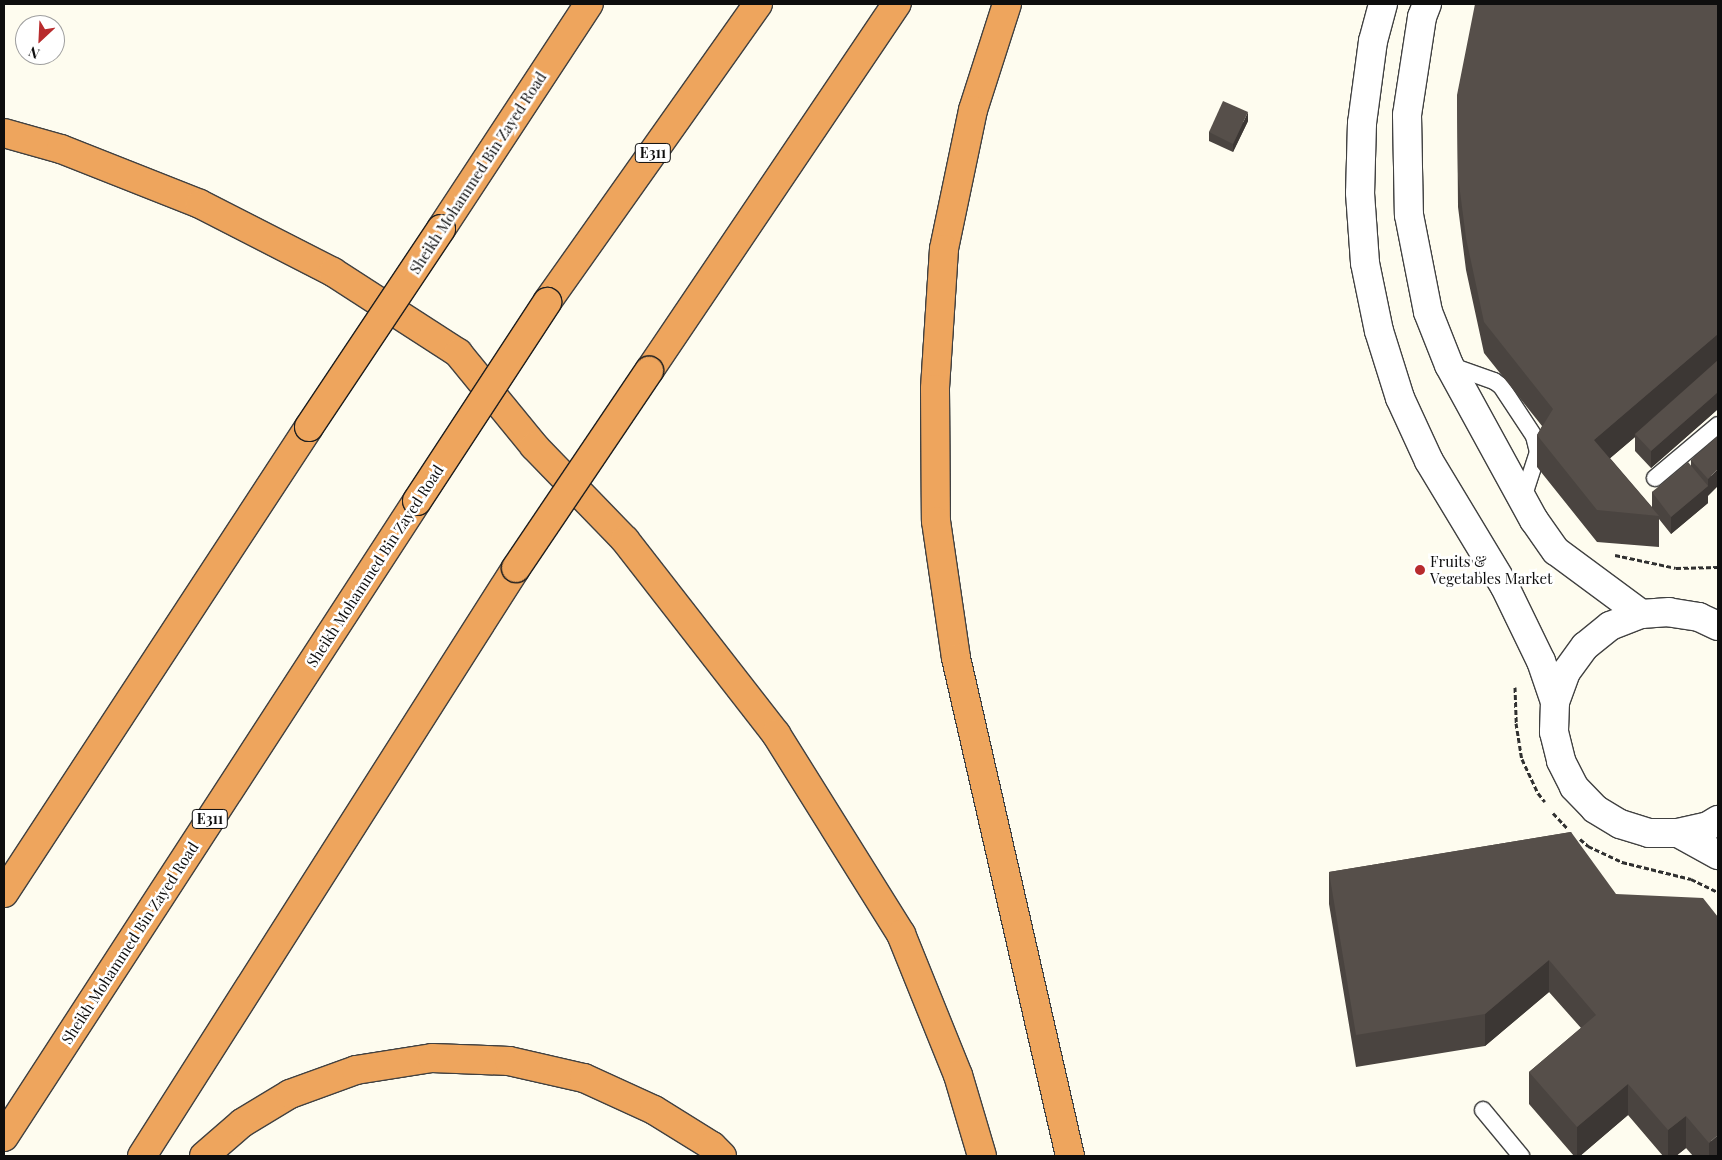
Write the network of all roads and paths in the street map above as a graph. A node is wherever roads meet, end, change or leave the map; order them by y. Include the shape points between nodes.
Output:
1 (589, 4) edge
2 (758, 4) edge
3 (897, 4) edge
4 (1007, 4) edge
5 (1383, 4) edge
6 (1426, 4) edge
7 (4, 133) edge
8 (1449, 365) junction
9 (1718, 425) edge
10 (1655, 478) dead end
11 (1522, 501) junction
12 (1608, 553) dead end
13 (1718, 567) edge
14 (1641, 614) junction
15 (1712, 617) edge
16 (1555, 702) junction
17 (1718, 820) edge
18 (1678, 833) junction
19 (1718, 856) edge
20 (4, 893) edge
21 (1483, 1110) dead end
22 (4, 1137) edge
23 (142, 1156) edge
24 (204, 1156) edge
25 (722, 1156) edge
26 (982, 1156) edge
27 (1070, 1156) edge
28 (1521, 1156) edge

1 - 20 highway, Sheikh Mohammed Bin Zayed Road, bridge
2 - 22 highway, Sheikh Mohammed Bin Zayed Road / E311, bridge via 547,302
3 - 23 highway, bridge via 516,568
4 - 27 highway via 973,110 944,249 935,389 936,521 956,658
5 - 16 street via 1373,41 1366,96 1360,193 1365,263 1379,331 1400,398 1429,462 1517,610 1542,661
6 - 8 street via 1407,115 1408,214 1428,312
7 - 26 highway via 61,149 200,204 332,272 458,353 534,446 625,540 776,734 901,934 958,1075
8 - 11 street
8 - 11 lane via 1501,386 1534,436 1538,452
9 - 10 lane
11 - 14 street via 1556,551
12 - 13 path via 1676,568
14 - 15 street via 1670,612
14 - 16 street via 1610,626 1585,646 1566,672
16 - 18 street via 1554,732 1561,761 1574,787 1588,802 1620,824 1649,833
17 - 18 street via 1708,826
18 - 19 street
21 - 28 lane
24 - 25 highway via 242,1123 290,1094 356,1070 432,1058 509,1061 584,1078 654,1110 712,1146

